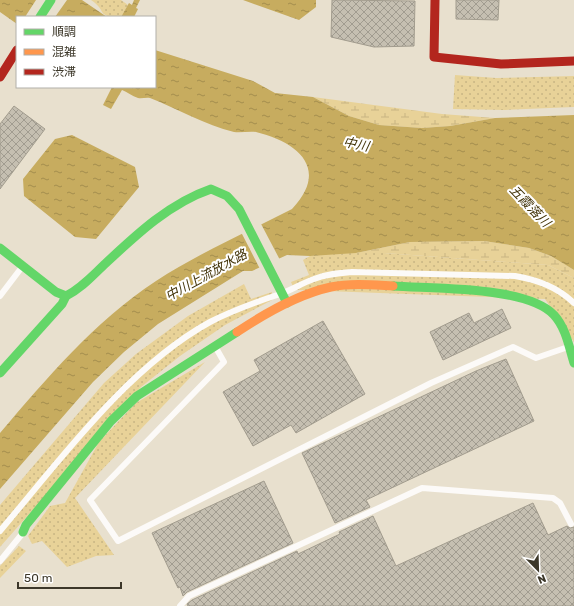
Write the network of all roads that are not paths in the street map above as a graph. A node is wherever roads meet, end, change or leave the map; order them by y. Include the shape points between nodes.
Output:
1 (51, 0) edge
2 (435, 0) edge
3 (41, 16) edge
4 (16, 52) edge
5 (574, 61) edge
6 (0, 77) edge
7 (0, 248) edge
8 (23, 266) junction
9 (281, 291) junction
10 (0, 296) edge
11 (66, 296) junction
12 (574, 302) edge
13 (287, 303) junction
14 (568, 346) junction
15 (215, 347) junction
16 (574, 363) edge
17 (0, 373) edge
18 (571, 524) dead end
19 (0, 531) edge
20 (23, 532) joint
21 (0, 561) edge
22 (180, 606) edge

1 - 3 street
2 - 5 street via 434,57 501,64
4 - 6 street
7 - 8 street
8 - 10 lane
8 - 11 street via 56,292
9 - 11 street via 239,209 228,196 211,189 193,195 138,235 78,290
9 - 12 lane via 330,274 352,272 515,276 535,279 558,290
9 - 13 street
9 - 19 lane via 208,323 151,364 103,412
11 - 17 street via 62,304
13 - 14 street via 330,287 360,284 510,295 538,305 551,313 560,322
13 - 15 street via 258,318
14 - 15 lane via 536,358 513,347 431,383 118,541 90,500 224,362
14 - 16 street
15 - 20 street via 137,396 116,416 26,525
18 - 22 lane via 560,503 553,498 422,488 189,596
20 - 21 lane

